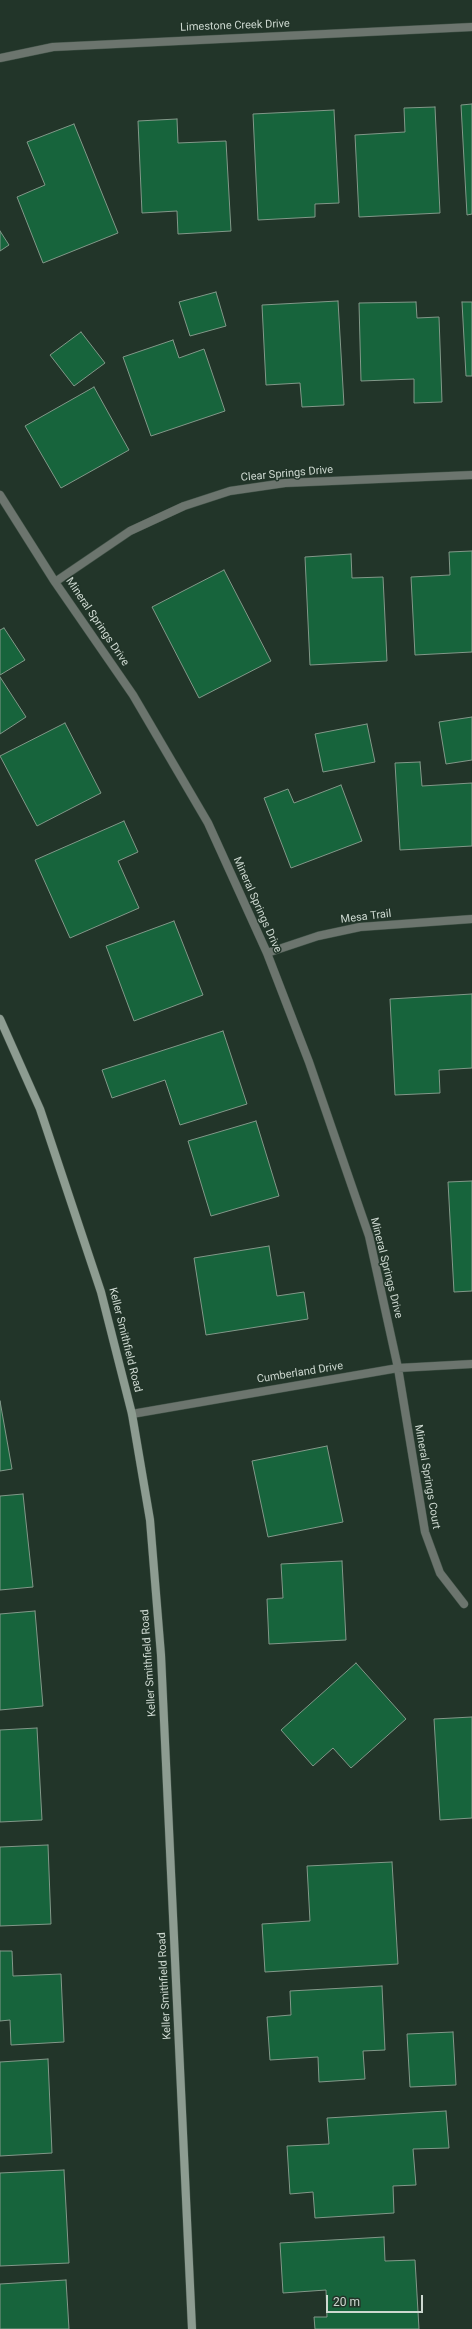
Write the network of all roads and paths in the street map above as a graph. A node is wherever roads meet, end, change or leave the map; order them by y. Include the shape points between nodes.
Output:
1 (472, 28) edge
2 (0, 58) edge
3 (472, 475) edge
4 (0, 495) edge
5 (55, 582) junction
6 (472, 919) edge
7 (267, 953) junction
8 (0, 1019) edge
9 (472, 1364) edge
10 (398, 1368) junction
11 (132, 1414) junction
12 (464, 1604) dead end
13 (192, 2329) edge

1 - 2 street, Limestone Creek Drive via 53,47
3 - 5 street, Clear Springs Drive via 285,483 230,490 184,506 130,531
4 - 5 street, Mineral Springs Drive
5 - 7 street, Mineral Springs Drive via 133,695 208,823
6 - 7 street, Mesa Trail via 360,927 318,936
7 - 10 street, Mineral Springs Drive via 310,1062 370,1236
8 - 11 main road, Keller Smithfield Road via 40,1108 75,1209 101,1292
9 - 10 street, Cumberland Drive
10 - 11 street, Cumberland Drive
10 - 12 street, Mineral Springs Court via 424,1532 440,1573
11 - 13 main road, Keller Smithfield Road via 150,1520 161,1655

